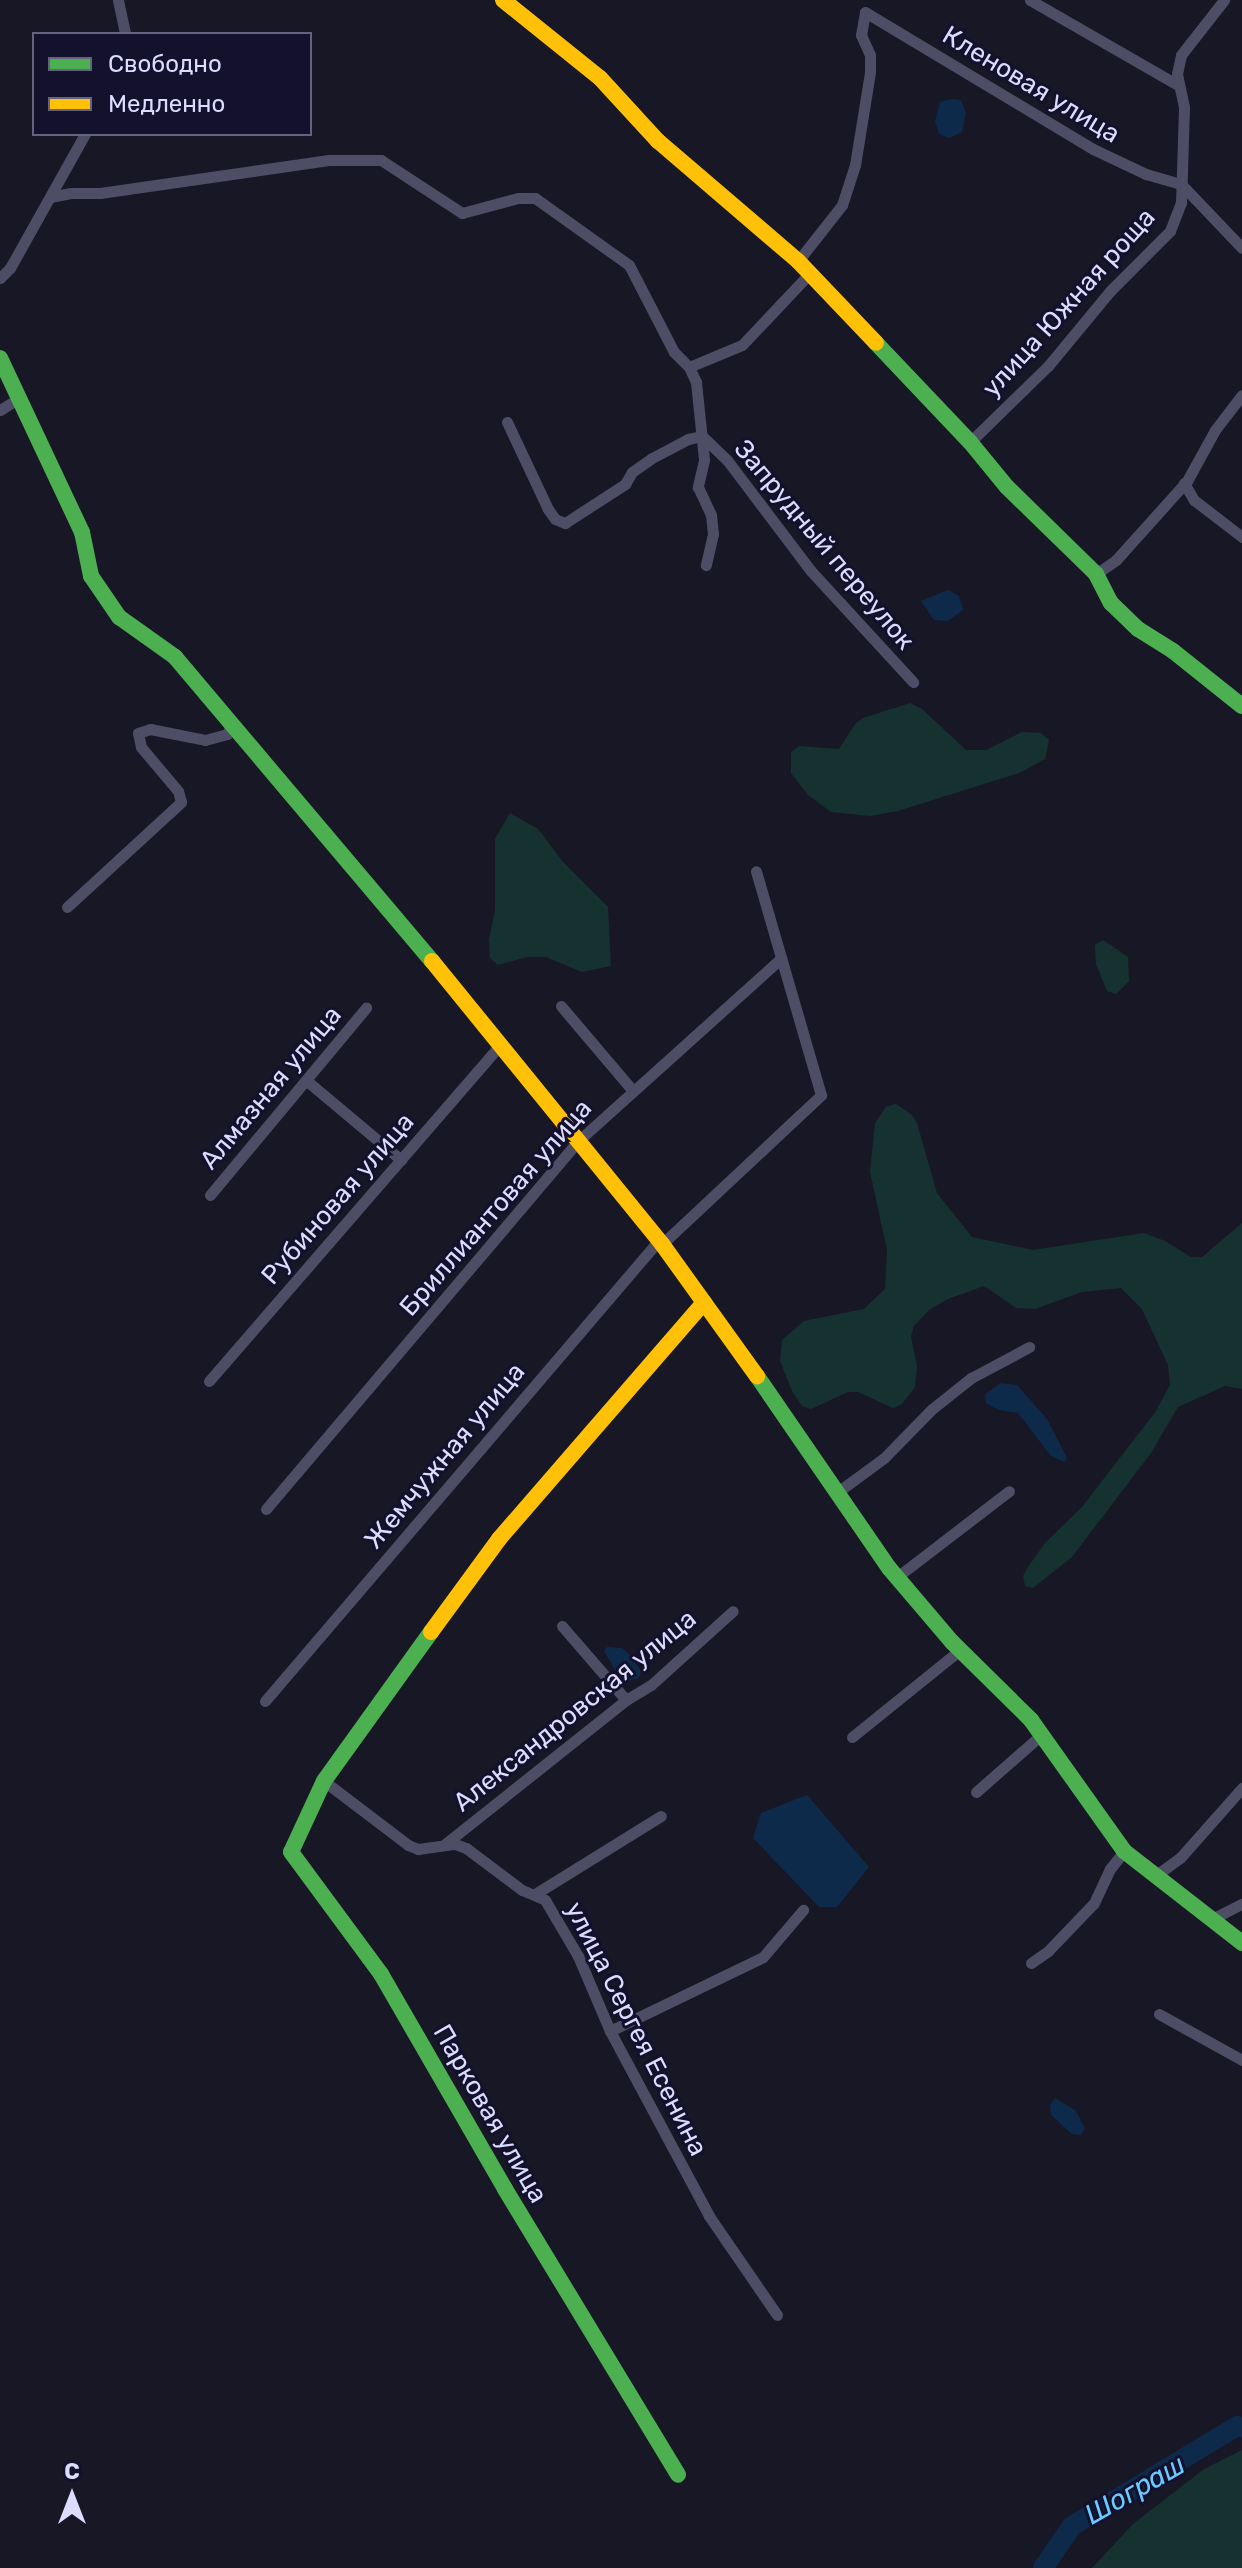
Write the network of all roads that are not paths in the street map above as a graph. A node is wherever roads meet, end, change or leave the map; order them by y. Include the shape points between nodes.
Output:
1 (118, 0) edge
2 (503, 0) edge
3 (1030, 0) edge
4 (1224, 0) edge
5 (125, 29) edge
6 (1178, 85) junction
7 (84, 136) edge
8 (1181, 184) junction
9 (50, 197) junction
10 (1242, 248) edge
11 (804, 267) junction
12 (0, 278) edge
13 (0, 358) edge
14 (689, 367) junction
15 (1242, 395) edge
16 (19, 398) junction
17 (0, 410) edge
18 (507, 422) dead end
19 (702, 436) junction
20 (970, 442) junction
21 (1184, 483) junction
22 (1242, 537) edge
23 (706, 565) dead end
24 (1096, 574) junction
25 (913, 682) dead end
26 (1242, 706) edge
27 (232, 724) junction
28 (756, 871) dead end
29 (67, 907) dead end
30 (781, 958) junction
31 (561, 1006) dead end
32 (366, 1008) dead end
33 (500, 1045) junction
34 (307, 1081) junction
35 (633, 1091) junction
36 (577, 1142) junction
37 (401, 1160) junction
38 (210, 1195) dead end
39 (660, 1242) junction
40 (704, 1302) junction
41 (1029, 1347) dead end
42 (209, 1381) dead end
43 (839, 1491) junction
44 (1009, 1491) dead end
45 (266, 1509) dead end
46 (897, 1577) junction
47 (733, 1611) dead end
48 (562, 1626) dead end
49 (960, 1650) junction
50 (626, 1700) junction
51 (265, 1701) dead end
52 (1041, 1735) junction
53 (852, 1737) dead end
54 (324, 1781) junction
55 (1242, 1788) edge
56 (976, 1792) dead end
57 (661, 1816) dead end
58 (445, 1845) junction
59 (1124, 1851) junction
60 (1155, 1876) junction
61 (535, 1894) junction
62 (1242, 1904) edge
63 (803, 1910) dead end
64 (1210, 1920) junction
65 (1242, 1943) edge
66 (1031, 1963) dead end
67 (1159, 2014) dead end
68 (610, 2031) junction
69 (1242, 2060) edge
70 (777, 2315) dead end
71 (678, 2475) dead end

1 - 5 street
2 - 11 street via 600,78 658,141
3 - 6 street
4 - 6 street via 1181,55
6 - 8 street, улица Южная роща via 1184,107
7 - 9 street
8 - 10 street
8 - 11 street, Кленовая улица via 1093,149 865,12 861,35 870,55 870,72 855,165 842,205
8 - 20 street, улица Южная роща via 1181,203 1170,231 1110,291 1048,366
9 - 12 street
9 - 14 street via 329,160 381,160 462,213 535,198 629,265 674,352
11 - 14 street via 742,345
11 - 20 street
13 - 16 street
14 - 19 street via 696,382
15 - 21 street
16 - 17 street
16 - 27 street via 82,532 91,576 119,617 175,657
18 - 19 street via 548,509 565,523 625,484 652,458
19 - 23 street via 698,487 713,534
19 - 25 street, Запрудный переулок via 727,460 811,571
20 - 24 street via 1007,487
21 - 22 street via 1194,500
21 - 24 street via 1116,560
24 - 26 street via 1111,603 1138,629
27 - 29 street via 227,734 205,740 150,729 138,733 141,747 178,791 181,802
27 - 33 street
28 - 30 street, Жемчужная улица
30 - 35 street, Бриллиантовая улица
30 - 39 street, Жемчужная улица via 821,1095
31 - 35 street
32 - 34 street, Алмазная улица
33 - 36 street
33 - 37 street, Рубиновая улица
34 - 37 street
34 - 38 street, Алмазная улица
35 - 36 street, Бриллиантовая улица
36 - 39 street
36 - 45 street, Бриллиантовая улица
37 - 42 street, Рубиновая улица
39 - 40 street
39 - 51 street, Жемчужная улица
40 - 43 street
40 - 54 street, Парковая улица via 499,1539
41 - 43 street via 971,1378 884,1458
43 - 46 street
44 - 46 street
46 - 49 street
47 - 50 street, Александровская улица via 651,1685
48 - 50 street
49 - 52 street
49 - 53 street
50 - 58 street, Александровская улица
52 - 56 street
52 - 59 street
54 - 58 street, улица Сергея Есенина via 408,1845
54 - 71 street, Парковая улица via 292,1844 295,1860 381,1974
55 - 60 street via 1180,1858
57 - 61 street
58 - 61 street, улица Сергея Есенина via 466,1848
59 - 60 street
59 - 66 street via 1094,1903
60 - 64 street
61 - 68 street, улица Сергея Есенина via 559,1921
62 - 64 street
63 - 68 street via 763,1957
64 - 65 street
67 - 69 street
68 - 70 street, улица Сергея Есенина via 709,2216

